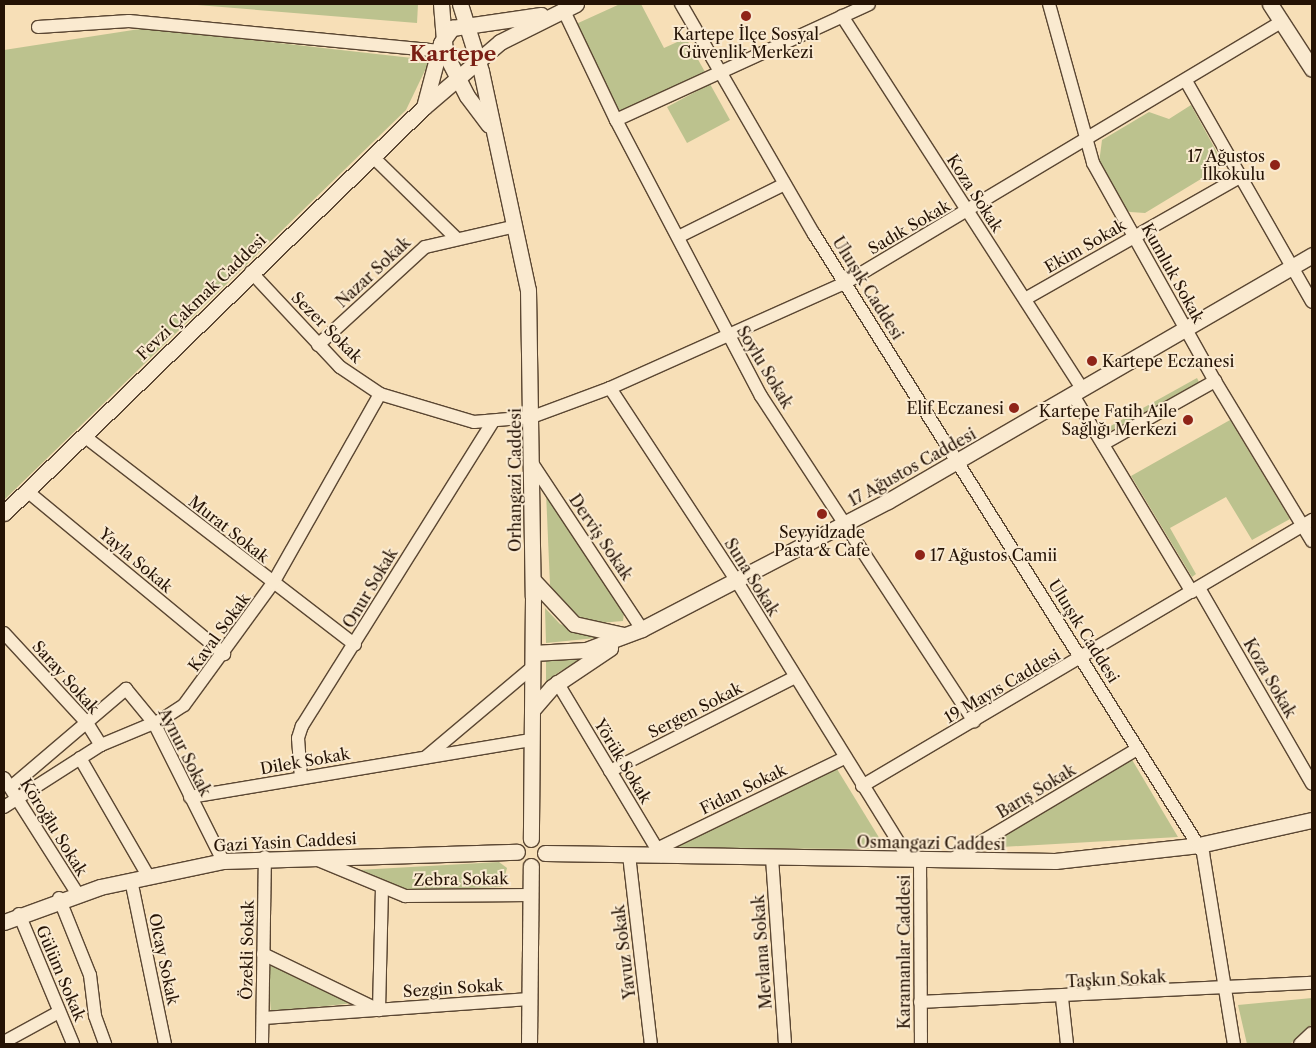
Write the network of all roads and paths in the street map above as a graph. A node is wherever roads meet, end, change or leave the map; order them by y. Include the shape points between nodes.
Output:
1 (441, 4) edge
2 (460, 4) edge
3 (680, 4) edge
4 (869, 4) edge
5 (1049, 4) edge
6 (1270, 4) edge
7 (571, 5) edge
8 (549, 14) junction
9 (842, 16) junction
10 (1281, 22) junction
11 (468, 24) junction
12 (38, 27) dead end
13 (440, 46) junction
14 (478, 59) junction
15 (1312, 68) edge
16 (718, 70) junction
17 (457, 78) junction
18 (1186, 81) junction
19 (424, 107) junction
20 (616, 120) junction
21 (490, 126) junction
22 (1085, 140) junction
23 (375, 159) junction
24 (1240, 177) junction
25 (785, 184) junction
26 (968, 212) junction
27 (516, 226) junction
28 (455, 236) junction
29 (678, 237) junction
30 (1135, 237) junction
31 (1312, 251) edge
32 (1312, 255) edge
33 (1292, 267) junction
34 (252, 272) junction
35 (845, 283) junction
36 (1025, 299) junction
37 (1312, 302) edge
38 (1186, 329) junction
39 (726, 335) junction
40 (318, 345) junction
41 (1215, 381) junction
42 (610, 388) junction
43 (1077, 392) junction
44 (380, 394) junction
45 (532, 417) junction
46 (493, 422) junction
47 (84, 436) junction
48 (1103, 444) junction
49 (958, 462) junction
50 (532, 463) junction
51 (27, 491) junction
52 (4, 513) edge
53 (1308, 522) edge
54 (846, 524) junction
55 (1312, 540) edge
56 (533, 580) junction
57 (736, 580) junction
58 (273, 584) junction
59 (1195, 590) junction
60 (642, 628) junction
61 (4, 633) edge
62 (628, 636) junction
63 (355, 645) junction
64 (224, 654) junction
65 (1083, 659) junction
66 (533, 660) junction
67 (795, 677) junction
68 (557, 682) junction
69 (532, 710) junction
70 (974, 721) junction
71 (88, 723) junction
72 (154, 723) junction
73 (532, 740) junction
74 (101, 745) junction
75 (1137, 749) junction
76 (426, 757) junction
77 (80, 758) junction
78 (844, 758) junction
79 (610, 772) junction
80 (301, 778) junction
81 (8, 782) edge
82 (1312, 784) edge
83 (862, 786) junction
84 (190, 797) junction
85 (18, 799) junction
86 (4, 807) edge
87 (1312, 820) edge
88 (531, 838) junction
89 (1199, 845) junction
90 (517, 852) junction
91 (545, 853) junction
92 (659, 853) junction
93 (629, 855) junction
94 (265, 857) junction
95 (310, 857) junction
96 (772, 858) junction
97 (914, 859) junction
98 (951, 860) junction
99 (223, 861) junction
100 (531, 866) junction
101 (148, 876) junction
102 (131, 880) junction
103 (382, 888) junction
104 (77, 893) junction
105 (531, 895) junction
106 (58, 898) junction
107 (8, 919) edge
108 (263, 954) junction
109 (1312, 983) edge
110 (1222, 990) junction
111 (1062, 998) junction
112 (530, 999) junction
113 (920, 1002) junction
114 (379, 1010) junction
115 (59, 1012) junction
116 (263, 1018) junction
117 (1312, 1033) edge
118 (4, 1042) edge
119 (73, 1044) edge
120 (105, 1044) edge
121 (166, 1044) edge
122 (262, 1044) edge
123 (529, 1044) edge
124 (651, 1044) edge
125 (785, 1044) edge
126 (921, 1044) edge
127 (1067, 1044) edge
128 (1234, 1044) edge
129 (1300, 1044) edge

1 - 13 street
2 - 11 street, Orhangazi Caddesi
3 - 16 street, Uluışık Caddesi
4 - 9 street
5 - 22 street, Kumluk Sokak
6 - 10 street
7 - 8 street
7 - 20 street, Soylu Sokak
8 - 11 street
8 - 14 street, Fevzi Çakmak Caddesi
9 - 16 street
9 - 26 street, Koza Sokak
10 - 15 street
10 - 18 street, Sadık Sokak
11 - 13 street via 452,28
11 - 14 street, Orhangazi Caddesi
12 - 13 street via 129,21
13 - 17 street
13 - 19 street
14 - 17 street, Fevzi Çakmak Caddesi
14 - 21 street, Orhangazi Caddesi
16 - 20 street
16 - 25 street, Uluışık Caddesi
17 - 19 street, Fevzi Çakmak Caddesi
17 - 21 street
18 - 22 street, Sadık Sokak
18 - 24 street
19 - 23 street, Fevzi Çakmak Caddesi
20 - 29 street, Soylu Sokak
21 - 27 street, Orhangazi Caddesi
22 - 26 street, Sadık Sokak
22 - 30 street, Kumluk Sokak
23 - 28 street
23 - 34 street, Fevzi Çakmak Caddesi
24 - 30 street, Ekim Sokak
24 - 33 street
25 - 29 street
25 - 35 street, Uluışık Caddesi
26 - 35 street, Sadık Sokak
26 - 36 street, Koza Sokak
27 - 28 street, Nazar Sokak
27 - 45 street, Orhangazi Caddesi via 528,290
28 - 40 street, Nazar Sokak via 414,255
29 - 39 street, Soylu Sokak
30 - 36 street, Ekim Sokak
30 - 38 street, Kumluk Sokak
31 - 33 street, 17 Ağustos Caddesi
32 - 33 street, 17 Ağustos Caddesi
33 - 37 street
33 - 38 street, 17 Ağustos Caddesi
34 - 40 street, Sezer Sokak
34 - 47 street, Fevzi Çakmak Caddesi
35 - 39 street, Sadık Sokak
35 - 49 street, Uluışık Caddesi
36 - 43 street, Koza Sokak
38 - 41 street, Kumluk Sokak
38 - 43 street, 17 Ağustos Caddesi
39 - 42 street, Sadık Sokak
39 - 54 street, Soylu Sokak
40 - 44 street, Sezer Sokak via 340,368
41 - 48 street
41 - 53 street, Kumluk Sokak
42 - 45 street, Sadık Sokak
42 - 57 street, Suna Sokak
43 - 48 street, Koza Sokak
43 - 49 street, 17 Ağustos Caddesi
44 - 46 street, Sezer Sokak via 442,415
44 - 58 street, Kaval Sokak
45 - 46 street, Sezer Sokak
45 - 50 street, Orhangazi Caddesi
46 - 63 street, Onur Sokak
47 - 51 street, Fevzi Çakmak Caddesi
47 - 58 street, Murat Sokak
48 - 59 street, Koza Sokak
49 - 54 street, 17 Ağustos Caddesi
49 - 65 street, Uluışık Caddesi
50 - 56 street, Orhangazi Caddesi
50 - 60 street, Derviş Sokak
51 - 52 street, Fevzi Çakmak Caddesi
51 - 64 street, Yayla Sokak
53 - 55 street, Kumluk Sokak
53 - 59 street, 19 Mayıs Caddesi
54 - 57 street, 17 Ağustos Caddesi
54 - 70 street, Soylu Sokak
56 - 62 street via 549,603 574,624 602,634
56 - 66 street, Orhangazi Caddesi
57 - 60 street, 17 Ağustos Caddesi
57 - 67 street, Suna Sokak
58 - 63 street, Murat Sokak
58 - 64 street, Kaval Sokak
59 - 65 street, 19 Mayıs Caddesi
59 - 82 street, Koza Sokak
60 - 62 street, 17 Ağustos Caddesi
61 - 71 street, Saray Sokak
62 - 66 street, 17 Ağustos Caddesi via 586,650
62 - 68 street
63 - 80 street, Onur Sokak via 300,732
64 - 72 street, Kaval Sokak via 184,705
65 - 70 street, 19 Mayıs Caddesi
65 - 75 street, Uluışık Caddesi
66 - 69 street, Orhangazi Caddesi
66 - 76 street
67 - 78 street, Suna Sokak
67 - 79 street, Sergen Sokak
68 - 69 street
68 - 79 street, Yörük Sokak
69 - 73 street, Orhangazi Caddesi
70 - 83 street, 19 Mayıs Caddesi
71 - 72 street, Aynur Sokak via 126,689
71 - 74 street, Saray Sokak
71 - 81 street, Aynur Sokak
72 - 74 street, Kaval Sokak
72 - 84 street, Aynur Sokak
73 - 76 street, Dilek Sokak
73 - 88 street, Orhangazi Caddesi
74 - 77 street, Kaval Sokak
75 - 89 street, Uluışık Caddesi
75 - 98 street, Barış Sokak
76 - 80 street, Dilek Sokak
77 - 85 street, Kaval Sokak
77 - 101 street
78 - 83 street, Suna Sokak
78 - 92 street, Fidan Sokak
79 - 92 street, Yörük Sokak
80 - 84 street, Dilek Sokak
81 - 85 street, Köroğlu Sokak
83 - 97 street, Suna Sokak
84 - 99 street, Aynur Sokak
85 - 86 street, Kaval Sokak
85 - 104 street, Köroğlu Sokak
87 - 89 street, Osmangazi Caddesi
88 - 90 street via 523,841
88 - 91 street via 540,842
89 - 98 street, Osmangazi Caddesi via 1055,861
89 - 110 street, Uluışık Caddesi via 1209,874
90 - 95 street, Gazi Yasin Caddesi
90 - 100 street via 523,864
91 - 93 street, Osmangazi Caddesi
91 - 100 street via 540,863
92 - 93 street, Osmangazi Caddesi
92 - 96 street, Osmangazi Caddesi
93 - 124 street, Yavuz Sokak
94 - 95 street, Gazi Yasin Caddesi
94 - 99 street, Gazi Yasin Caddesi
94 - 108 street, Özekli Sokak
95 - 103 street, Zebra Sokak
96 - 97 street, Osmangazi Caddesi
96 - 125 street, Mevlana Sokak
97 - 98 street, Osmangazi Caddesi
97 - 113 street, Karamanlar Caddesi
99 - 101 street, Gazi Yasin Caddesi
100 - 105 street
101 - 102 street, Gazi Yasin Caddesi
102 - 104 street, Gazi Yasin Caddesi
102 - 121 street, Olcay Sokak
103 - 105 street, Zebra Sokak via 405,896
103 - 114 street
104 - 106 street, Gazi Yasin Caddesi
105 - 112 street
106 - 107 street, Gazi Yasin Caddesi
106 - 120 street via 90,975 95,1016
107 - 115 street, Gülüm Sokak
108 - 114 street, Sezgin Sokak
108 - 116 street, Özekli Sokak
109 - 110 street, Taşkın Sokak
110 - 111 street, Taşkın Sokak
110 - 128 street, Uluışık Caddesi
111 - 113 street, Taşkın Sokak
111 - 127 street
112 - 114 street, Sezgin Sokak
112 - 123 street
113 - 126 street, Karamanlar Caddesi
114 - 116 street, Sezgin Sokak
115 - 118 street
115 - 119 street, Gülüm Sokak
116 - 122 street, Özekli Sokak
117 - 129 street

